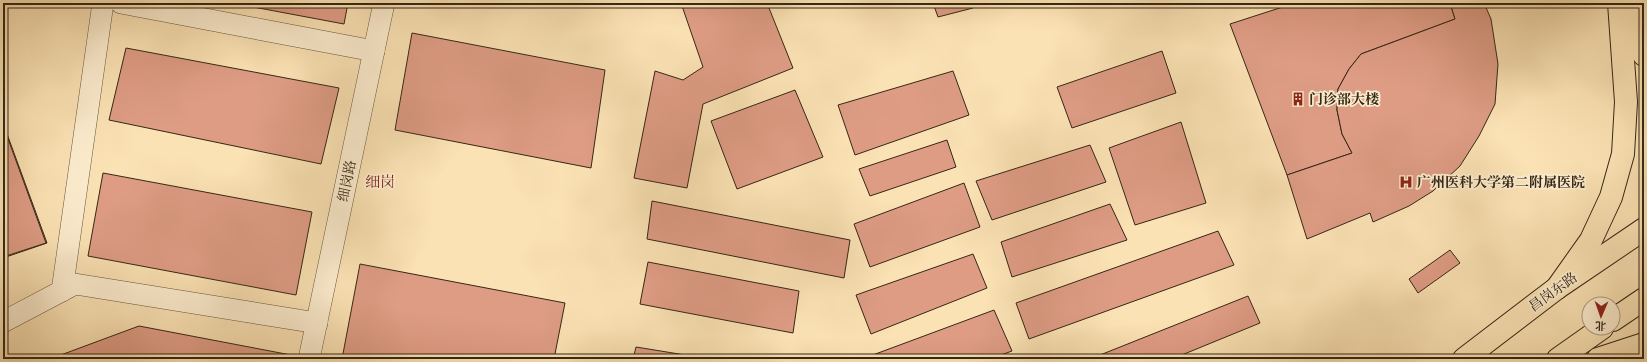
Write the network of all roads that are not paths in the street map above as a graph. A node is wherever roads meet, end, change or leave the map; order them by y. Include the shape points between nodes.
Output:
1 (103, 3) edge
2 (121, 3) edge
3 (384, 3) edge
4 (1619, 3) edge
5 (1625, 3) edge
6 (374, 51) junction
7 (1644, 55) edge
8 (1644, 229) edge
9 (1557, 288) junction
10 (62, 291) junction
11 (1644, 299) edge
12 (1621, 315) edge
13 (3, 322) edge
14 (317, 324) junction
15 (1591, 336) edge
16 (1644, 344) edge
17 (309, 359) edge
18 (1464, 359) edge
19 (1558, 359) edge
20 (1598, 359) edge

1 - 10 street
2 - 6 street
3 - 6 street, 细岗路
4 - 9 main road via 1626,102 1622,154 1610,197 1591,240
5 - 7 main road
6 - 14 street, 细岗路
8 - 9 main road, 昌岗东路
9 - 18 main road, 昌岗东路
10 - 13 street
10 - 14 street via 75,284
11 - 12 main road
14 - 17 street, 细岗路
15 - 19 main road
16 - 20 main road

